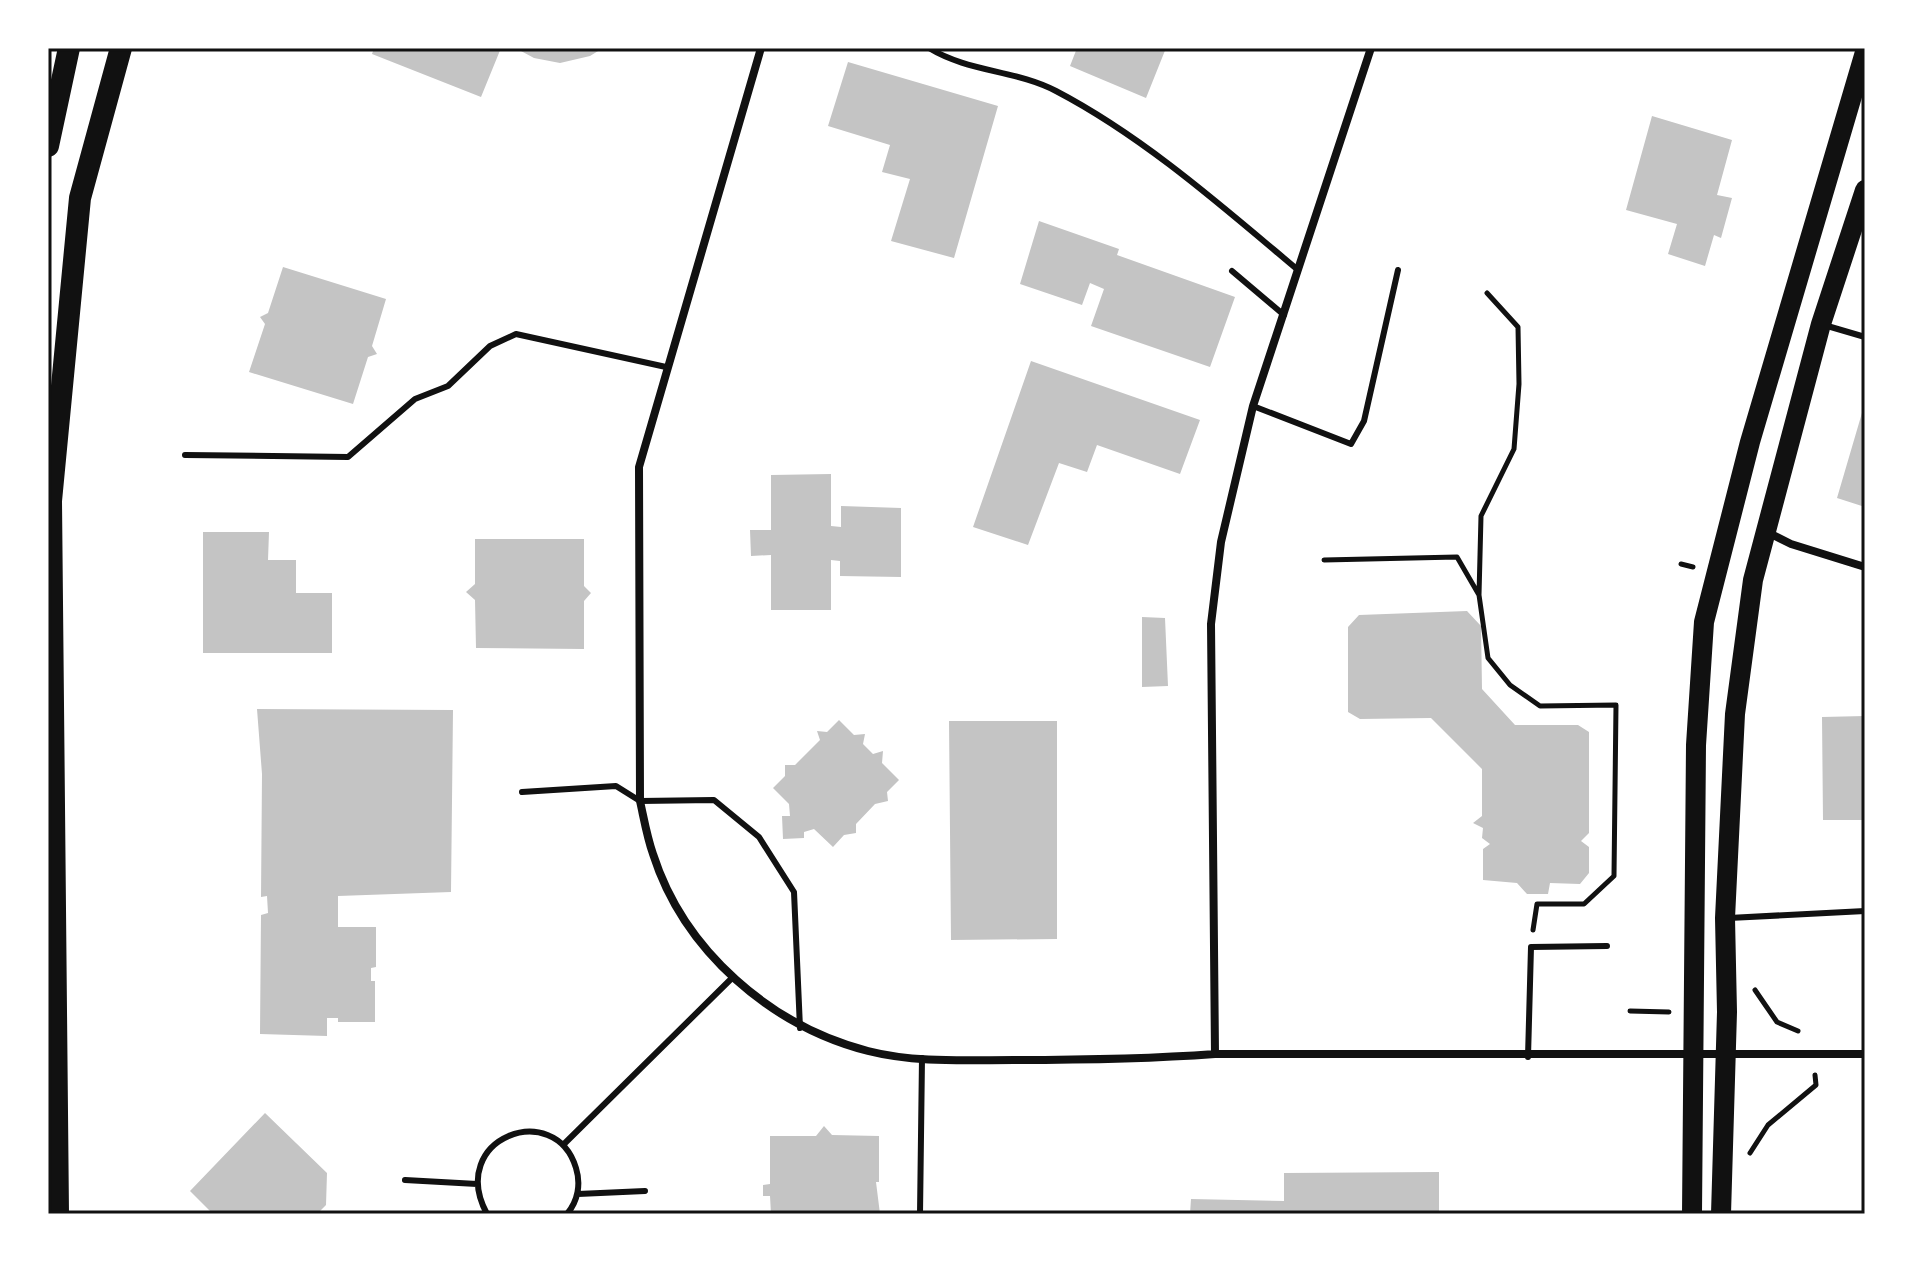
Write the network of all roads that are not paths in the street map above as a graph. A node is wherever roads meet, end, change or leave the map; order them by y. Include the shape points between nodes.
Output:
1 (69, 48) edge
2 (121, 48) edge
3 (761, 48) edge
4 (929, 48) edge
5 (1371, 48) edge
6 (1865, 52) edge
7 (48, 146) edge
8 (1865, 190) edge
9 (1298, 270) junction
10 (1398, 270) dead end
11 (1232, 271) dead end
12 (1284, 315) junction
13 (1821, 324) junction
14 (1865, 337) edge
15 (666, 367) junction
16 (1253, 406) junction
17 (185, 455) dead end
18 (1765, 530) junction
19 (1865, 567) edge
20 (522, 792) dead end
21 (640, 801) junction
22 (1865, 911) edge
23 (1725, 918) junction
24 (1607, 946) dead end
25 (731, 979) junction
26 (800, 1028) junction
27 (1215, 1054) junction
28 (1865, 1054) edge
29 (1692, 1055) junction
30 (1726, 1055) junction
31 (1528, 1057) junction
32 (922, 1058) junction
33 (563, 1145) junction
34 (405, 1180) dead end
35 (477, 1184) junction
36 (645, 1191) dead end
37 (578, 1194) junction
38 (58, 1214) edge
39 (487, 1214) edge
40 (567, 1214) edge
41 (920, 1214) edge
42 (1692, 1214) edge
43 (1721, 1214) edge

1 - 7 highway
2 - 38 highway via 80,198 51,501
3 - 15 street
4 - 9 lane via 1064,96 1148,151
5 - 9 street
6 - 29 main road via 1750,442 1704,622 1696,745
8 - 13 main road
9 - 12 street
10 - 16 lane via 1364,421 1351,444
11 - 12 lane
12 - 16 street
13 - 14 lane
13 - 18 main road
15 - 17 lane via 516,334 490,346 448,386 415,399 348,457
15 - 21 street via 639,467
16 - 27 street via 1221,542 1211,624
18 - 19 street via 1791,544
18 - 23 main road via 1735,714
20 - 21 lane via 616,786
21 - 25 street via 653,855 673,901
21 - 26 lane via 714,800 759,837 794,892
22 - 23 lane
23 - 30 main road
24 - 31 lane via 1531,947
25 - 26 street
25 - 33 lane
26 - 32 street via 870,1052
27 - 31 street
27 - 32 street via 1116,1061
28 - 30 street
29 - 30 street
29 - 31 street
29 - 42 main road
30 - 43 main road
32 - 41 lane
33 - 35 lane via 540,1132 510,1134 485,1154
33 - 37 lane via 574,1159
34 - 35 lane
35 - 39 lane
36 - 37 lane
37 - 40 lane

